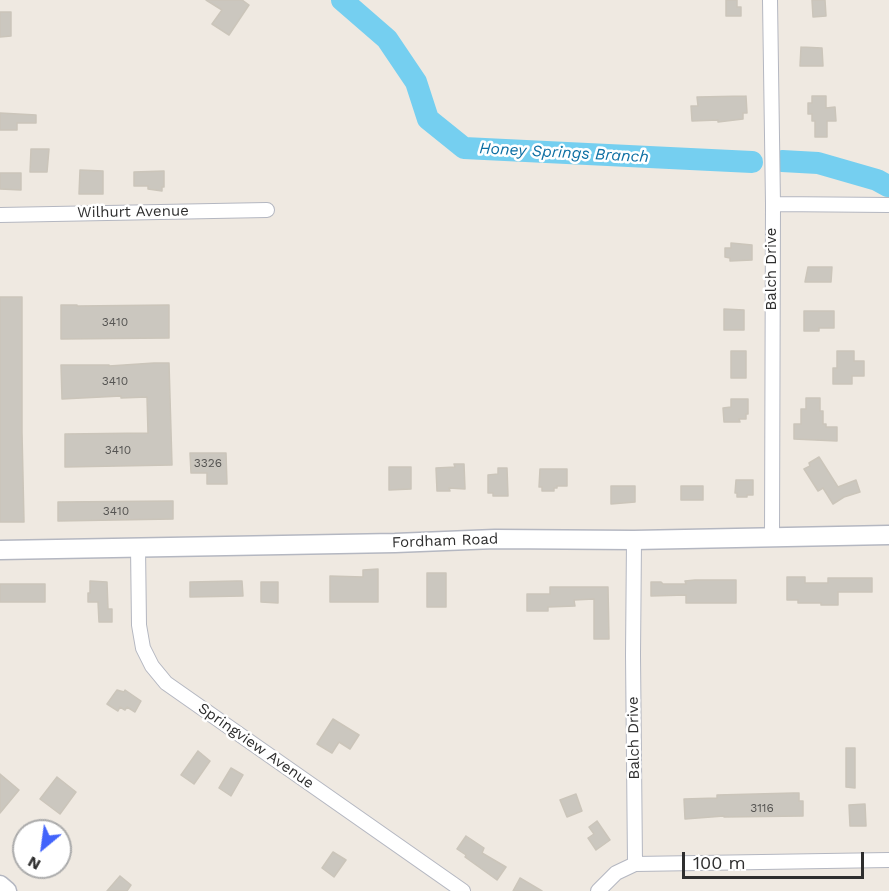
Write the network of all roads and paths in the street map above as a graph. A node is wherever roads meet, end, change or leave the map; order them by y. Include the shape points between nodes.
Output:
1 (770, 0) edge
2 (773, 204) junction
3 (889, 204) edge
4 (267, 210) dead end
5 (0, 215) edge
6 (889, 535) edge
7 (772, 537) junction
8 (634, 540) junction
9 (138, 547) junction
10 (0, 550) edge
11 (889, 860) edge
12 (635, 864) junction
13 (0, 885) edge
14 (7, 891) edge
15 (463, 891) edge
16 (598, 891) edge

1 - 2 street, Balch Drive
2 - 3 street
2 - 7 street, Balch Drive
4 - 5 street, Wilhurt Avenue
6 - 7 street, Fordham Road
7 - 8 street, Fordham Road
8 - 9 street, Fordham Road
8 - 12 street, Balch Drive
9 - 10 street, Fordham Road
9 - 15 street, Springview Avenue via 143,648 166,683
11 - 12 street
12 - 16 street via 616,873
13 - 14 street

